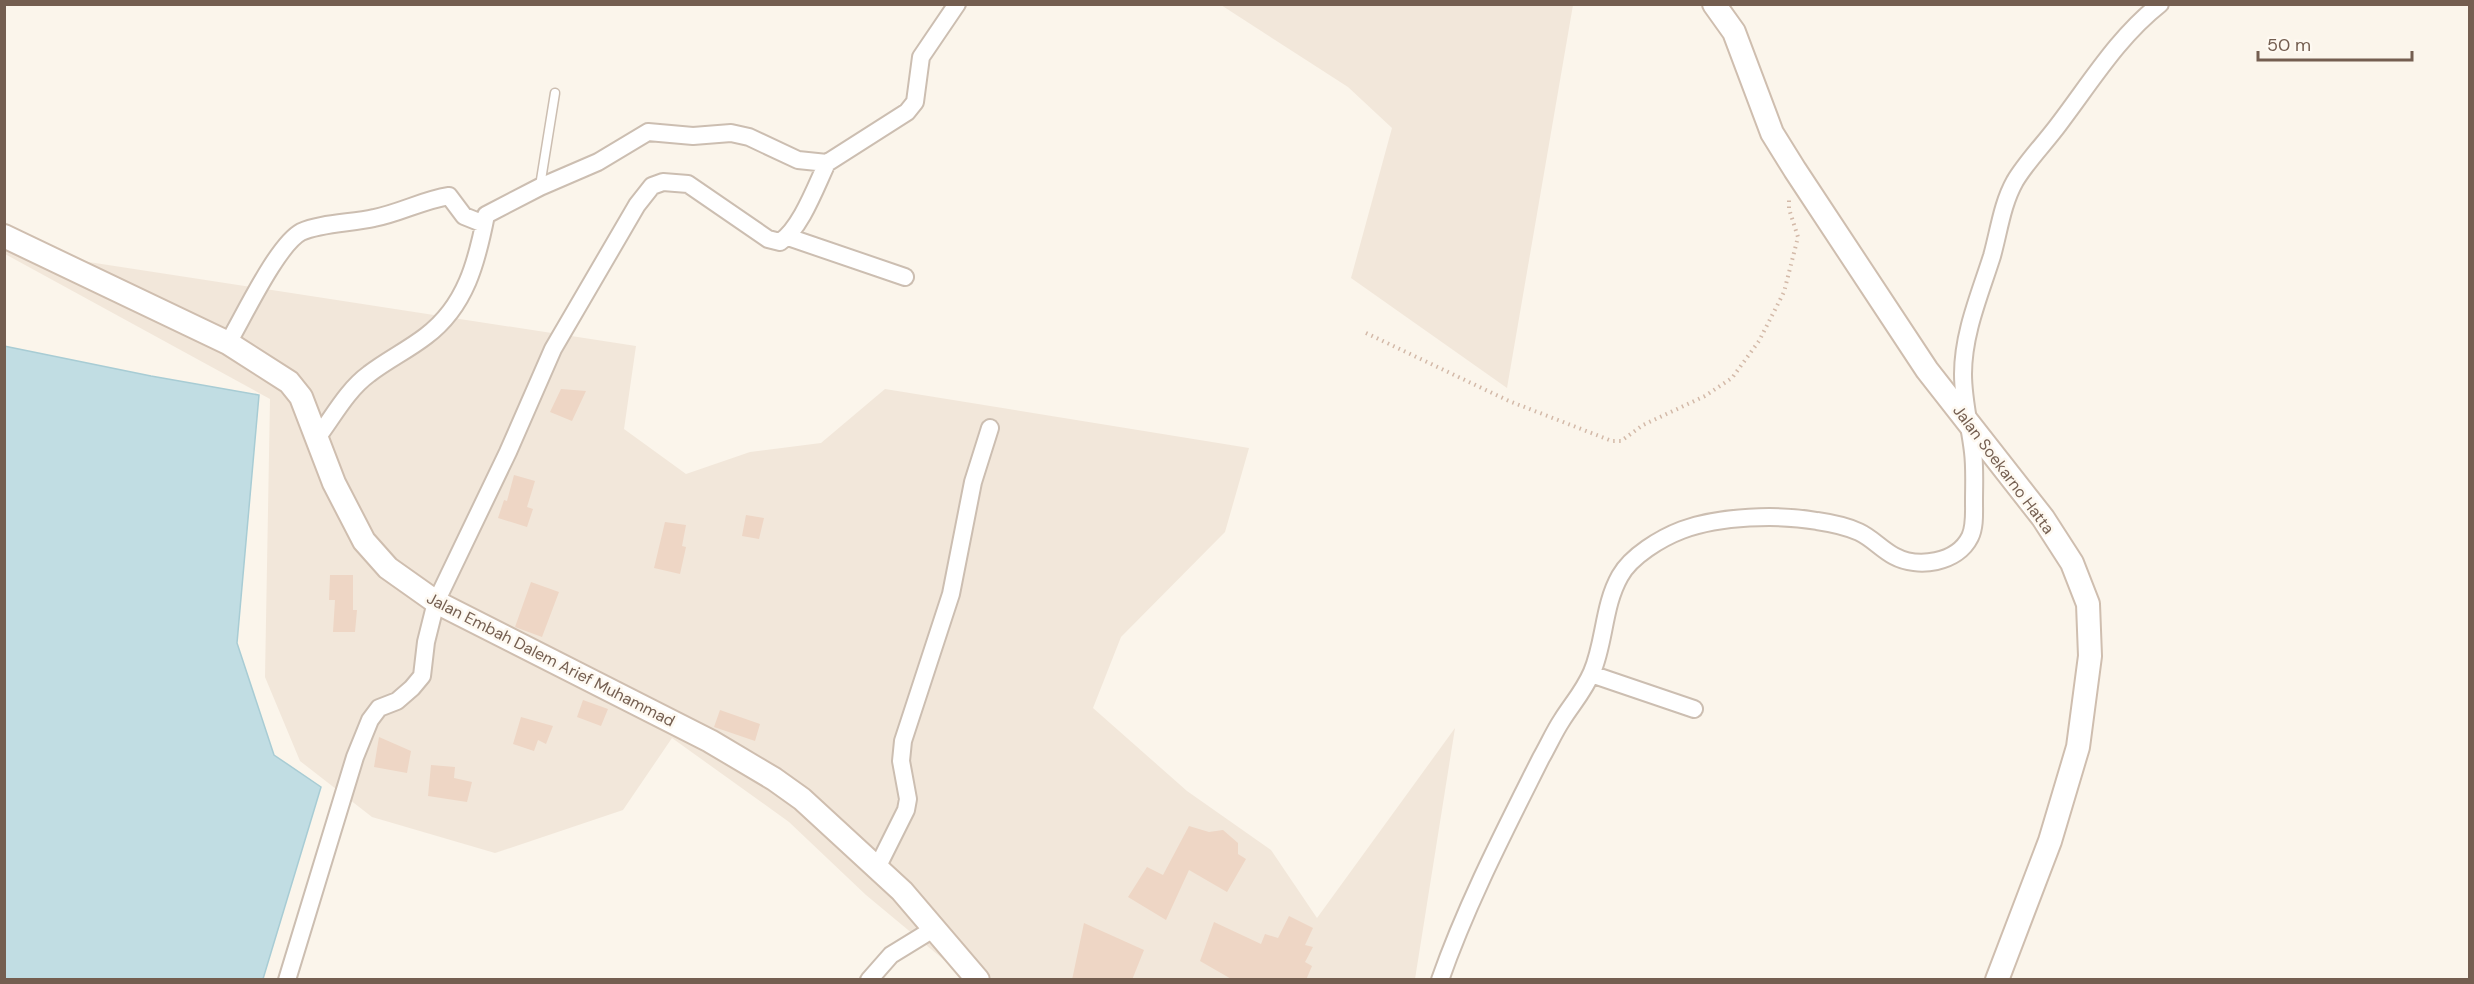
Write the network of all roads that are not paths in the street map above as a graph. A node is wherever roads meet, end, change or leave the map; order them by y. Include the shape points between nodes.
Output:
1 (957, 4) edge
2 (1714, 4) edge
3 (2160, 4) edge
4 (555, 93) dead end
5 (827, 163) junction
6 (540, 187) junction
7 (484, 224) junction
8 (4, 236) edge
9 (788, 237) junction
10 (905, 277) dead end
11 (228, 343) junction
12 (1967, 420) junction
13 (990, 428) dead end
14 (317, 438) junction
15 (436, 602) junction
16 (1591, 674) junction
17 (1694, 709) dead end
18 (877, 868) junction
19 (935, 928) junction
20 (287, 980) edge
21 (869, 980) edge
22 (978, 980) edge
23 (1440, 980) edge
24 (1997, 980) edge

1 - 5 street via 921,57 915,102
2 - 12 street, Jalan Soekarno Hatta via 1734,32 1772,133 1927,370
3 - 12 street via 2128,31 2015,182 1996,231 1971,321 1963,371
4 - 6 lane
5 - 6 street via 798,160 749,137 731,133 693,136 648,132 598,162
5 - 9 street
6 - 7 street via 486,215
7 - 11 street via 464,216 449,196 375,218 302,232 274,264
7 - 14 street via 471,278 452,309 429,333 360,381
8 - 11 street, Jalan Embah Dalem Arief Muhammad
9 - 10 street
9 - 15 street via 780,242 768,239 688,184 663,182 652,186 636,205 553,349
11 - 14 street, Jalan Embah Dalem Arief Muhammad via 289,382 301,397
12 - 16 street via 1973,451 1973,524 1968,541 1949,557 1935,562 1895,557 1858,531 1816,520 1719,521 1680,531 1636,558 1620,576
12 - 24 street, Jalan Soekarno Hatta via 2072,562 2088,604 2090,656 2078,747 2050,841
13 - 18 street via 973,482 951,594 903,741 906,810
14 - 15 street, Jalan Embah Dalem Arief Muhammad via 334,483 364,541 388,568
15 - 18 street, Jalan Embah Dalem Arief Muhammad via 710,741 774,779
15 - 20 street via 422,675 397,701 379,708 355,757
16 - 17 street
16 - 23 street via 1506,827 1469,905
18 - 19 street, Jalan Embah Dalem Arief Muhammad
19 - 21 street via 891,956
19 - 22 street, Jalan Embah Dalem Arief Muhammad

